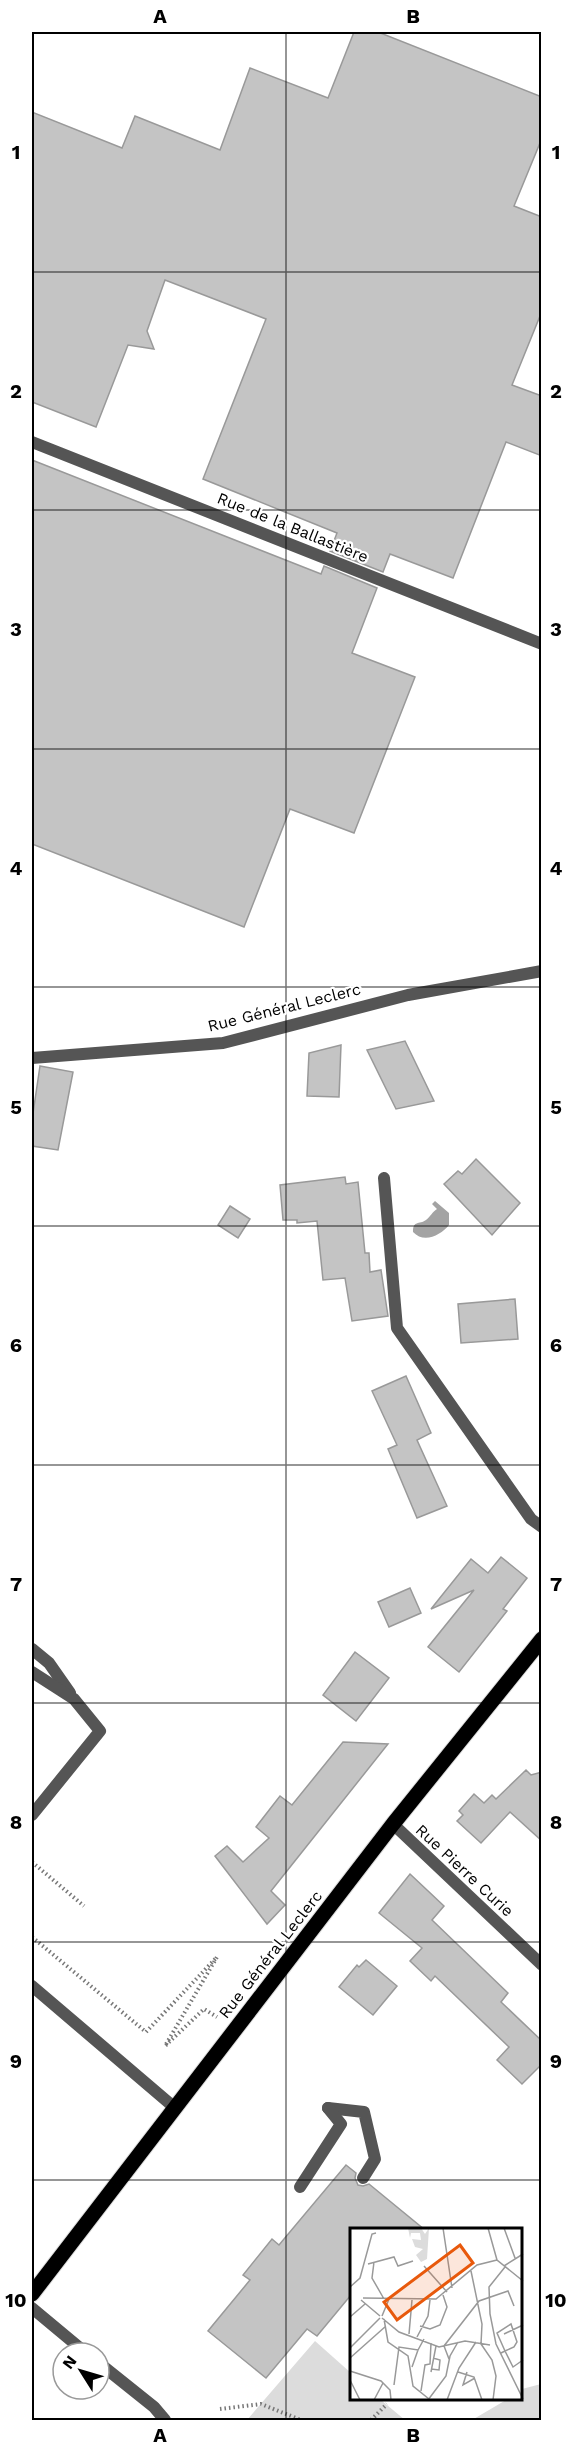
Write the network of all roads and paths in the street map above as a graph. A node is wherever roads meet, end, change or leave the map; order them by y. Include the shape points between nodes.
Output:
1 (32, 442) edge
2 (542, 644) edge
3 (542, 971) edge
4 (32, 1058) edge
5 (384, 1178) dead end
6 (542, 1527) edge
7 (542, 1639) edge
8 (32, 1649) edge
9 (32, 1672) edge
10 (74, 1699) junction
11 (32, 1815) edge
12 (393, 1824) junction
13 (32, 1862) edge
14 (84, 1906) dead end
15 (32, 1937) edge
16 (542, 1965) edge
17 (32, 1986) edge
18 (236, 2028) junction
19 (175, 2108) junction
20 (363, 2178) dead end
21 (300, 2187) dead end
22 (32, 2294) edge
23 (32, 2308) edge
24 (72, 2341) edge
25 (111, 2373) edge
26 (387, 2404) dead end
27 (220, 2409) dead end
28 (165, 2421) edge
29 (301, 2421) edge
30 (371, 2421) edge

1 - 2 street, Rue de la Ballastière
3 - 4 street, Rue Général Leclerc via 408,994 223,1043
5 - 6 street via 397,1328 531,1519
7 - 12 main road, Rue Général Leclerc
8 - 10 street via 49,1663
9 - 10 street
10 - 11 street via 100,1731
12 - 16 street, Rue Pierre Curie
12 - 18 main road, Rue Général Leclerc
13 - 14 path
15 - 18 path via 147,2032 217,1957 165,2046 204,2009
17 - 19 street
18 - 19 main road, Rue Général Leclerc
19 - 22 main road, Rue Général Leclerc
20 - 21 street via 375,2159 364,2112 328,2108 341,2124
23 - 24 street
25 - 28 street via 154,2407
26 - 30 path
27 - 29 path via 261,2404

